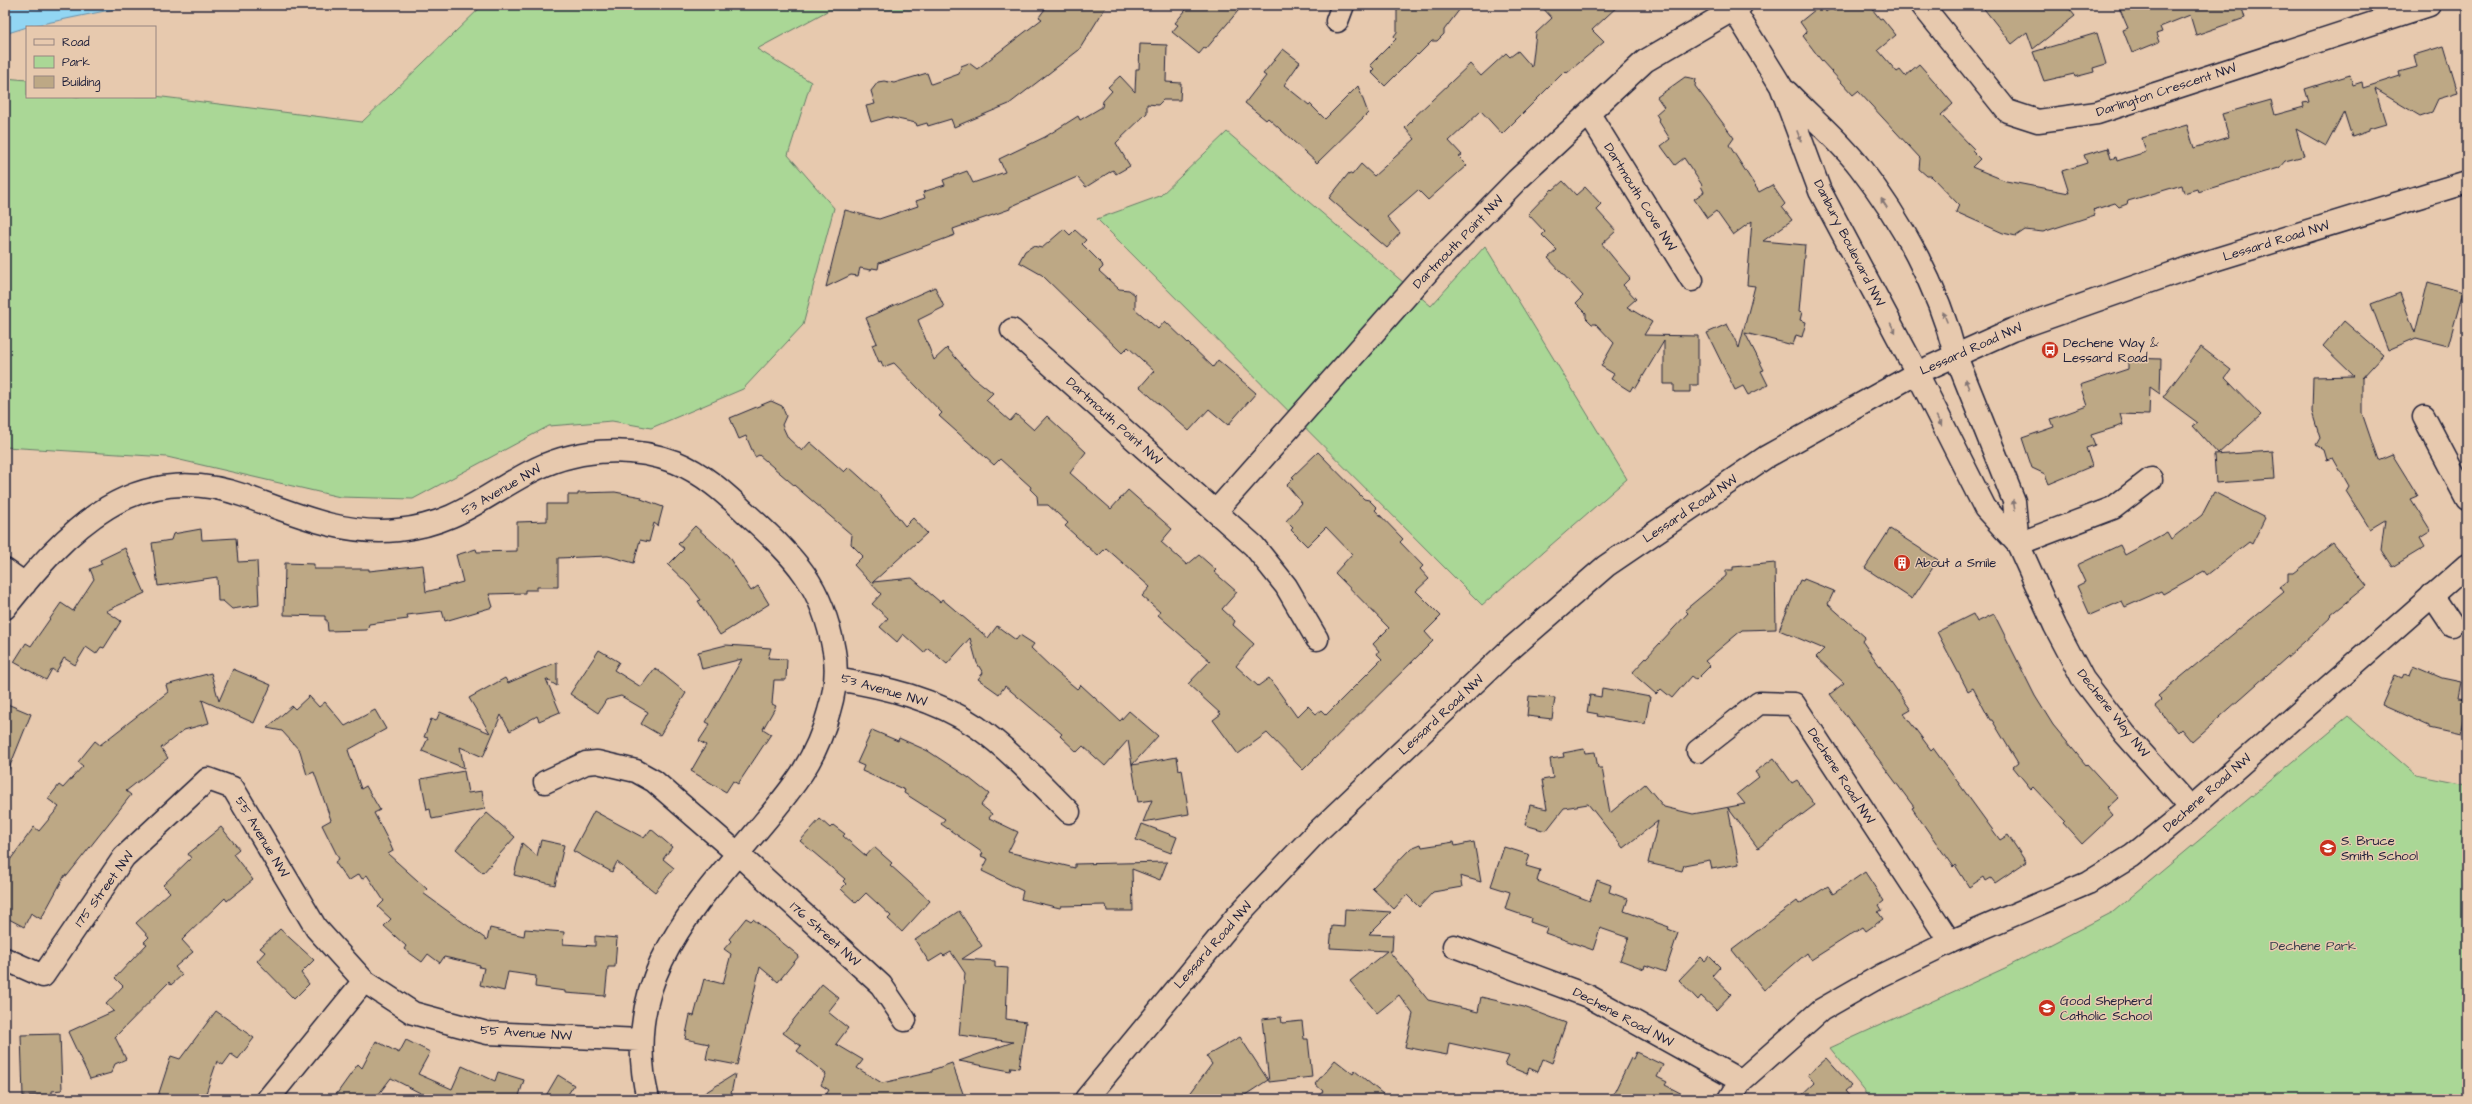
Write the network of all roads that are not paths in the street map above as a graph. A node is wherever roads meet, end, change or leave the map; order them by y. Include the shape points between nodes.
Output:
1 (1922, 5) edge
2 (2429, 5) edge
3 (1735, 6) edge
4 (1781, 86) junction
5 (1589, 114) junction
6 (2467, 182) edge
7 (1692, 280) dead end
8 (1012, 330) dead end
9 (1955, 354) junction
10 (1917, 373) junction
11 (2424, 417) dead end
12 (2151, 479) dead end
13 (2467, 499) edge
14 (1216, 511) junction
15 (2018, 544) junction
16 (2467, 565) edge
17 (5, 570) edge
18 (24, 584) junction
19 (2432, 595) junction
20 (5, 608) edge
21 (2452, 625) dead end
22 (1317, 639) dead end
23 (836, 679) junction
24 (1698, 751) dead end
25 (545, 782) dead end
26 (233, 788) joint
27 (2191, 808) junction
28 (1069, 812) dead end
29 (738, 854) junction
30 (1950, 942) junction
31 (1454, 946) dead end
32 (5, 959) edge
33 (364, 981) junction
34 (906, 1020) dead end
35 (640, 1040) junction
36 (1736, 1090) edge
37 (268, 1099) edge
38 (648, 1099) edge
39 (1086, 1099) edge

1 - 2 street, Darlington Crescent NW via 2007,111 2038,121 2097,113
3 - 4 street, Danbury Boulevard NW
3 - 5 street, Dartmouth Point NW via 1645,61
9 -> 4 street, Danbury Boulevard NW via 1946,320 1915,250 1859,165
4 -> 10 street, Danbury Boulevard NW via 1820,191
5 - 7 street, Dartmouth Cove NW
5 - 14 street, Dartmouth Point NW via 1461,236
6 - 9 street, Lessard Road NW via 2188,268 2012,330
8 - 14 street, Dartmouth Point NW
9 - 10 street, Lessard Road NW
15 -> 9 street, Dechene Way NW via 2014,501
10 -> 15 street, Dechene Way NW via 1985,508
10 - 39 street, Lessard Road NW via 1766,457 1600,571 1506,653 1314,835 1237,916
11 - 13 street
12 - 15 street via 2113,508
14 - 22 street, Dartmouth Point NW via 1254,546 1286,586
15 - 27 street, Dechene Way NW via 2055,626 2083,679 2125,734
16 - 19 street, Dechene Road NW
17 - 18 street
18 - 20 street, 53 Avenue NW
18 - 23 street, 53 Avenue NW via 63,540 94,514 137,494 162,488 187,486 223,490 319,523 346,529 394,531 422,527 463,512 548,463 589,453 626,452 675,463 696,473 725,494 797,562 816,590 823,607 835,655
19 - 21 street
19 - 27 street, Dechene Road NW
23 - 28 street, 53 Avenue NW via 920,699 976,726 998,743
23 - 29 street via 824,729 806,770
24 - 30 street, Dechene Road NW via 1759,703 1794,704
25 - 29 street, 176 Street NW via 586,763 612,764 636,771 654,781
26 - 32 street, 175 Street NW via 208,780 124,857 43,976
26 - 33 street, 55 Avenue NW via 316,928
27 - 30 street, Dechene Road NW via 2132,856 2088,883
29 - 34 street, 176 Street NW via 881,985
29 - 35 street via 686,919 664,953 645,1005
30 - 36 street, Dechene Road NW via 1882,975 1822,1010
31 - 36 street, Dechene Road NW via 1588,996
33 - 35 street, 55 Avenue NW via 413,1013 487,1033
33 - 37 street
35 - 38 street via 643,1081

